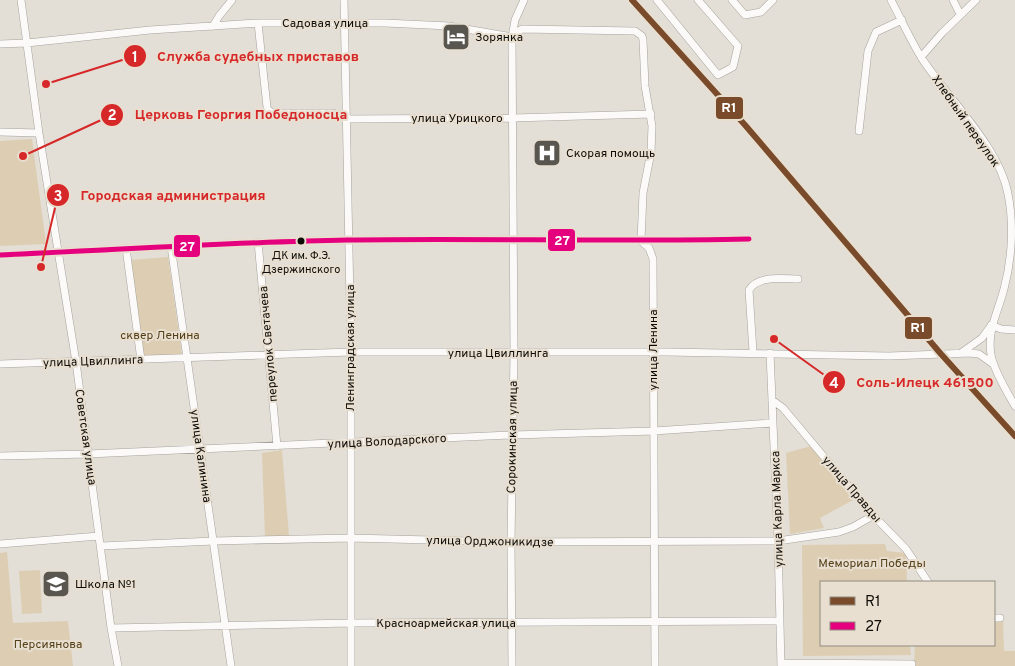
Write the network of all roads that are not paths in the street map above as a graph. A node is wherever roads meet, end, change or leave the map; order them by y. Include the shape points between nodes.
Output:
1 (21, 0) edge
2 (232, 0) edge
3 (344, 0) edge
4 (524, 0) edge
5 (657, 0) edge
6 (698, 0) edge
7 (732, 0) edge
8 (773, 0) edge
9 (891, 0) edge
10 (953, 0) edge
11 (976, 0) edge
12 (960, 14) junction
13 (902, 20) junction
14 (258, 23) junction
15 (346, 23) junction
16 (213, 26) junction
17 (512, 37) junction
18 (27, 43) junction
19 (0, 44) edge
20 (921, 56) junction
21 (650, 114) junction
22 (348, 118) junction
23 (513, 118) junction
24 (859, 131) dead end
25 (0, 132) edge
26 (39, 133) junction
27 (513, 239) junction
28 (749, 239) dead end
29 (349, 240) junction
30 (641, 241) junction
31 (1013, 241) edge
32 (258, 242) junction
33 (171, 246) junction
34 (126, 248) junction
35 (60, 253) junction
36 (0, 255) edge
37 (798, 279) dead end
38 (991, 325) junction
39 (1015, 330) edge
40 (351, 352) junction
41 (652, 352) junction
42 (753, 352) junction
43 (514, 353) junction
44 (770, 353) junction
45 (961, 353) junction
46 (269, 356) junction
47 (187, 358) junction
48 (141, 360) junction
49 (76, 362) junction
50 (0, 364) edge
51 (993, 364) junction
52 (772, 400) junction
53 (1015, 406) edge
54 (773, 422) junction
55 (654, 431) junction
56 (512, 435) junction
57 (350, 442) junction
58 (277, 446) junction
59 (200, 449) junction
60 (88, 454) junction
61 (0, 456) edge
62 (874, 515) junction
63 (99, 536) junction
64 (351, 538) junction
65 (214, 541) junction
66 (655, 541) junction
67 (778, 541) junction
68 (511, 542) junction
69 (0, 544) edge
70 (101, 546) junction
71 (927, 581) edge
72 (780, 621) junction
73 (656, 622) junction
74 (351, 623) junction
75 (512, 623) junction
76 (225, 626) junction
77 (112, 628) junction
78 (912, 664) dead end
79 (781, 665) edge
80 (118, 666) edge
81 (231, 666) edge
82 (351, 666) edge
83 (512, 666) edge
84 (655, 666) edge

1 - 18 street, Советская улица
2 - 16 street
3 - 15 street, Ленинградская улица
4 - 17 street, Сорокинская улица
5 - 6 street via 718,75 733,67 738,46
7 - 8 street via 745,15 762,12
9 - 13 street, Хлебный переулок
10 - 12 street
11 - 12 street
12 - 20 street
13 - 20 street, Хлебный переулок
13 - 24 street via 876,32 868,51
14 - 15 street, Садовая улица
14 - 16 street, Садовая улица
14 - 22 street, улица Урицкого via 267,107 273,113 333,114
15 - 17 street, Садовая улица via 449,26
15 - 22 street, Ленинградская улица
16 - 18 street, Садовая улица
17 - 21 street, Садовая улица via 522,29 634,31 643,40
17 - 23 street, Сорокинская улица
18 - 19 street, Садовая улица
18 - 26 street, Советская улица
20 - 31 street, Хлебный переулок via 997,160 1008,194
21 - 23 street, улица Урицкого
21 - 30 street via 652,139 643,193
22 - 23 street, улица Урицкого
22 - 29 street, Ленинградская улица
23 - 27 street, Сорокинская улица
25 - 26 street
26 - 35 street, Советская улица
27 - 29 street
27 - 30 street
27 - 43 street, Сорокинская улица
28 - 30 street
29 - 32 street
29 - 40 street, Ленинградская улица
30 - 41 street, улица Ленина via 649,248 652,259
31 - 38 street, Хлебный переулок via 1006,280
32 - 33 street
32 - 46 street, переулок Светачева
33 - 34 street
33 - 47 street, улица Калинина
34 - 35 street
34 - 48 street
35 - 36 street
35 - 49 street, Советская улица
37 - 42 street via 760,282 751,286
38 - 39 street
38 - 45 street via 982,338
38 - 51 street, Хлебный переулок
40 - 43 street, улица Цвиллинга
40 - 46 street, улица Цвиллинга
40 - 57 street, Ленинградская улица
41 - 42 street, улица Цвиллинга
41 - 43 street, улица Цвиллинга
41 - 55 street, улица Ленина
42 - 44 street, улица Цвиллинга
43 - 56 street, Сорокинская улица
44 - 45 street, улица Цвиллинга via 888,356
44 - 52 street, улица Карла Маркса
45 - 51 street, улица Цвиллинга via 979,354
46 - 47 street, улица Цвиллинга
46 - 58 street, переулок Светачева
47 - 48 street, улица Цвиллинга
47 - 59 street, улица Калинина
48 - 49 street, улица Цвиллинга
49 - 50 street, улица Цвиллинга
49 - 60 street, Советская улица
51 - 53 street
52 - 54 street, улица Карла Маркса
52 - 62 street, улица Правды via 783,408
54 - 55 street, улица Володарского
54 - 67 street, улица Карла Маркса
55 - 56 street, улица Володарского
55 - 66 street, улица Ленина
56 - 57 street, улица Володарского
56 - 68 street, Сорокинская улица
57 - 58 street, улица Володарского
57 - 64 street, Ленинградская улица
58 - 59 street, улица Володарского
59 - 60 street, улица Володарского
59 - 65 street, улица Калинина
60 - 61 street, улица Володарского
60 - 63 street, Советская улица
62 - 67 street, улица Орджоникидзе via 839,532
62 - 71 street, улица Правды via 906,549
63 - 69 street
63 - 70 street, Советская улица
64 - 65 street, улица Орджоникидзе
64 - 68 street, улица Орджоникидзе
64 - 74 street, Ленинградская улица
65 - 70 street, улица Орджоникидзе
65 - 76 street, улица Калинина
66 - 67 street, улица Орджоникидзе
66 - 68 street, улица Орджоникидзе
66 - 73 street, улица Ленина
67 - 72 street, улица Карла Маркса
68 - 75 street, Сорокинская улица
70 - 77 street, Советская улица
72 - 73 street, Красноармейская улица
72 - 79 street, улица Карла Маркса
73 - 75 street, Красноармейская улица
73 - 84 street, улица Ленина
74 - 75 street, Красноармейская улица
74 - 76 street, Красноармейская улица
74 - 82 street, Ленинградская улица
75 - 83 street, Сорокинская улица
76 - 77 street, Красноармейская улица
76 - 81 street, улица Калинина
77 - 80 street, Советская улица
78 - 79 street

